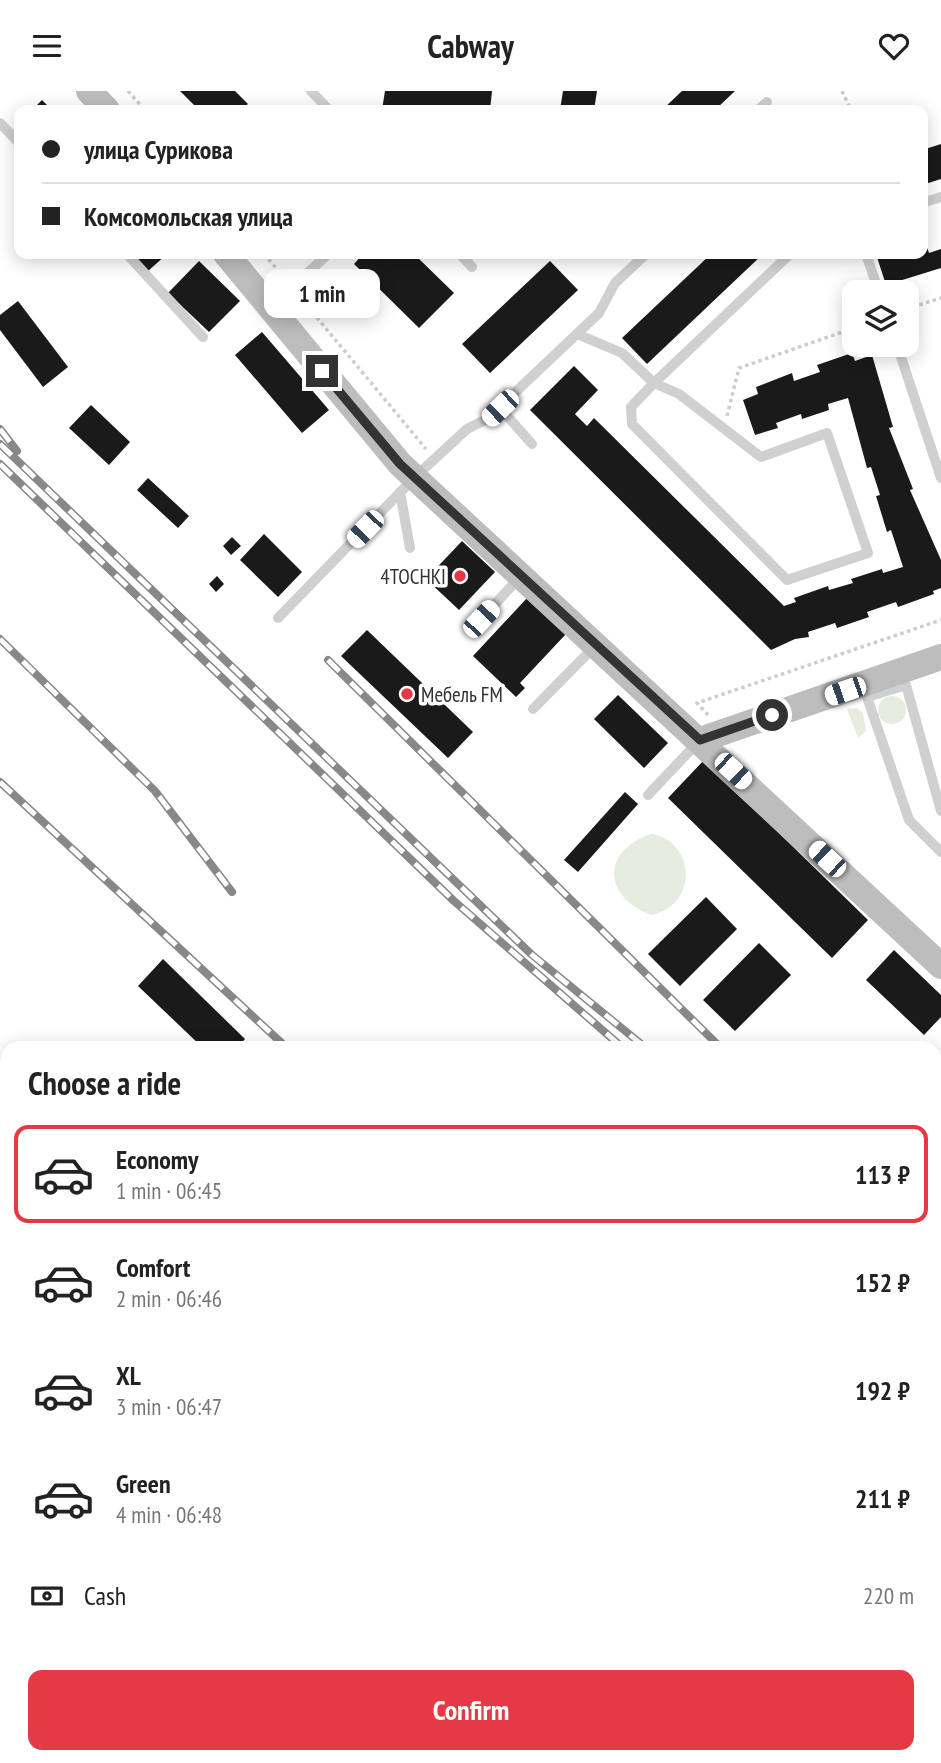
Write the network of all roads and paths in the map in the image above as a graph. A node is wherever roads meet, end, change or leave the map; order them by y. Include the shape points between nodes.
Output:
1 (89, 91) edge
2 (128, 91) edge
3 (311, 91) edge
4 (767, 102) dead end
5 (102, 105) edge
6 (141, 105) edge
7 (324, 105) edge
8 (764, 105) edge
9 (0, 123) edge
10 (14, 138) edge
11 (132, 259) edge
12 (230, 259) edge
13 (268, 259) edge
14 (323, 259) edge
15 (465, 259) edge
16 (641, 259) edge
17 (785, 259) edge
18 (868, 259) edge
19 (472, 267) dead end
20 (875, 280) edge
21 (292, 287) junction
22 (941, 298) edge
23 (919, 305) edge
24 (269, 308) junction
25 (842, 332) edge
26 (577, 334) junction
27 (203, 337) dead end
28 (901, 357) edge
29 (654, 383) junction
30 (500, 408) junction
31 (724, 429) junction
32 (532, 443) dead end
33 (938, 461) edge
34 (416, 476) junction
35 (941, 478) edge
36 (410, 548) dead end
37 (522, 575) junction
38 (278, 618) dead end
39 (481, 619) dead end
40 (941, 620) edge
41 (597, 645) junction
42 (941, 657) edge
43 (533, 709) dead end
44 (712, 736) junction
45 (648, 795) dead end
46 (941, 811) edge
47 (941, 852) edge
48 (941, 966) edge

1 - 5 main road
2 - 6 path
3 - 7 lane
4 - 8 lane
9 - 10 lane
11 - 27 lane
12 - 24 main road
13 - 21 path
14 - 21 lane
15 - 19 lane
16 - 26 lane via 615,283 599,313
17 - 29 lane
18 - 20 lane
21 - 24 lane
21 - 34 path
22 - 23 path
24 - 34 main road via 400,464
25 - 31 path via 740,368
26 - 29 lane via 622,353
26 - 30 lane
28 - 33 lane
29 - 31 lane via 679,394
29 - 31 lane via 631,407 632,425 787,580 868,553 827,433 761,457
30 - 32 lane
30 - 34 lane via 467,429
33 - 35 lane
34 - 36 lane
34 - 37 main road
34 - 38 lane
37 - 39 lane
37 - 41 main road
40 - 44 path via 697,703
41 - 43 lane
41 - 44 main road
42 - 44 main road
44 - 45 lane
44 - 48 main road
46 - 47 lane via 906,685 867,697 909,820

